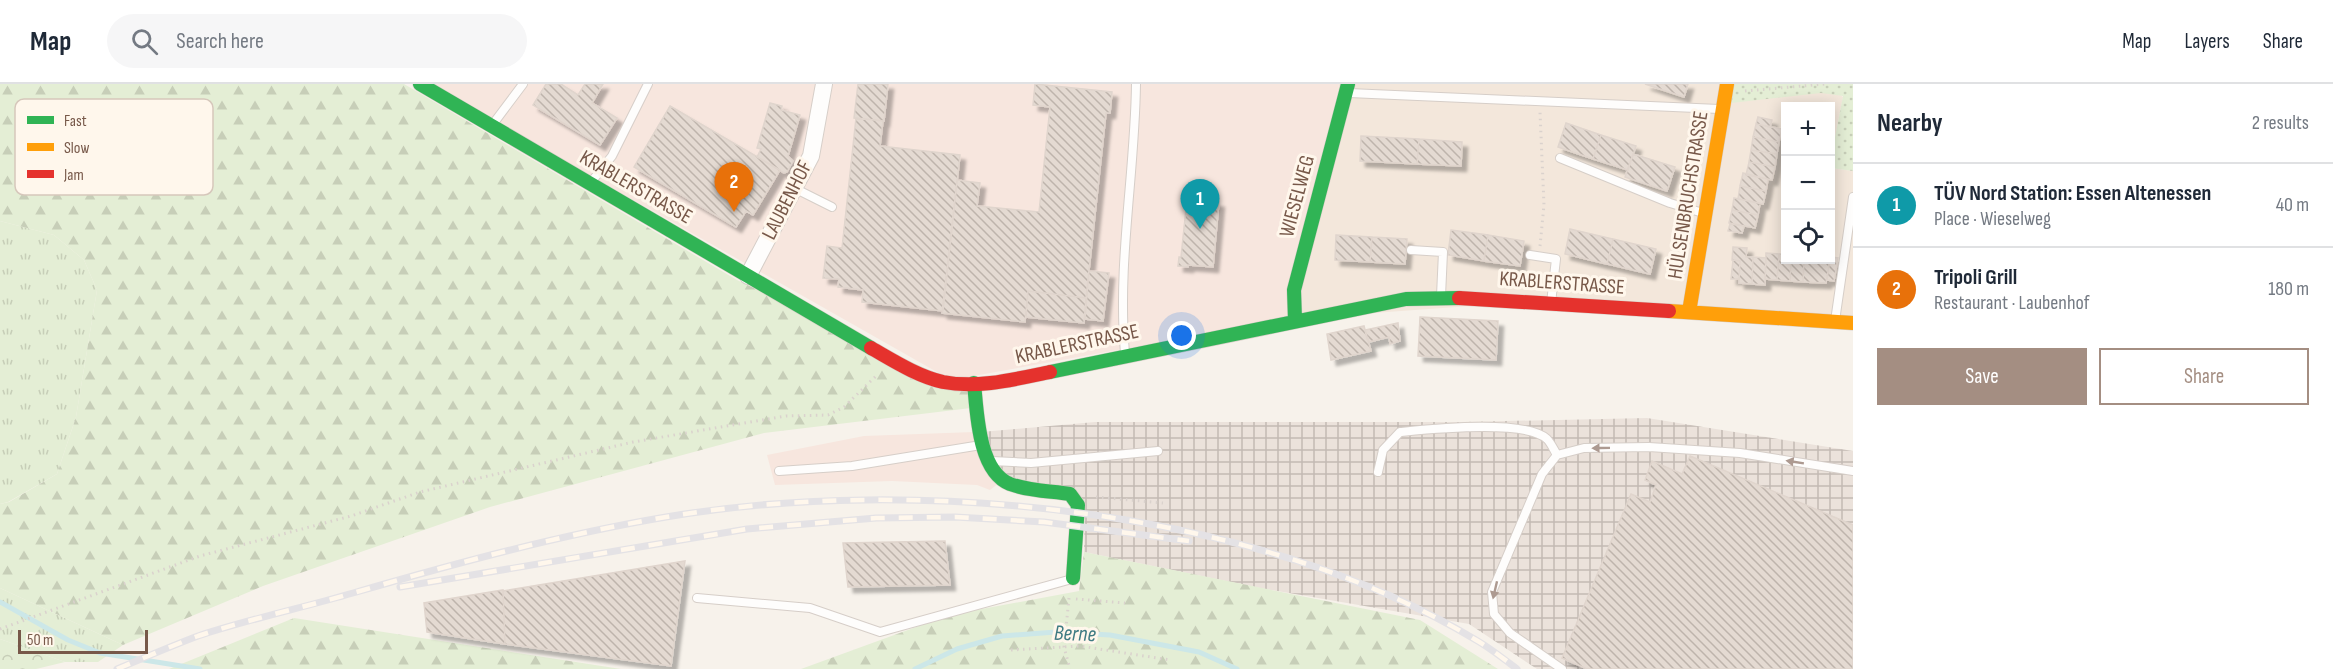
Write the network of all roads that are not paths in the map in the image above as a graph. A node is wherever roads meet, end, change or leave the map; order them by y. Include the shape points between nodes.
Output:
1 (420, 84) edge
2 (524, 84) edge
3 (648, 84) edge
4 (824, 84) edge
5 (1136, 84) edge
6 (1347, 88) edge
7 (1726, 88) edge
8 (1723, 110) junction
9 (492, 126) junction
10 (1560, 158) dead end
11 (590, 184) junction
12 (794, 188) junction
13 (1853, 197) edge
14 (832, 207) dead end
15 (1707, 214) junction
16 (1411, 250) dead end
17 (1534, 256) road end
18 (748, 276) junction
19 (1442, 297) junction
20 (1551, 303) junction
21 (1689, 312) junction
22 (1295, 320) junction
23 (1834, 322) junction
24 (1853, 323) edge
25 (1126, 355) junction
26 (974, 383) junction
27 (981, 445) junction
28 (1158, 451) dead end
29 (1557, 455) junction
30 (989, 461) junction
31 (779, 471) dead end
32 (1853, 471) edge
33 (1378, 472) dead end
34 (1073, 578) joint
35 (697, 598) dead end
36 (1562, 669) edge

1 - 9 street, KRABLERSTRASSE
2 - 9 lane
3 - 11 lane via 612,156
4 - 12 street, LAUBENHOF via 811,156
5 - 25 lane via 1123,328
6 - 8 lane
6 - 22 street, WIESELWEG via 1294,290
7 - 8 street, HÜLSENBRUCHSTRASSE
8 - 15 street, HÜLSENBRUCHSTRASSE
9 - 11 street, KRABLERSTRASSE
10 - 15 lane
11 - 18 street, KRABLERSTRASSE
12 - 14 lane
12 - 18 street, LAUBENHOF
13 - 23 lane
15 - 21 street, HÜLSENBRUCHSTRASSE
16 - 19 lane via 1443,252
17 - 20 lane via 1556,259
18 - 26 street, KRABLERSTRASSE via 903,366 950,383
19 - 20 street, KRABLERSTRASSE
19 - 22 street, KRABLERSTRASSE via 1406,299
20 - 21 street, KRABLERSTRASSE
21 - 23 street, KRABLERSTRASSE
22 - 25 street, KRABLERSTRASSE
23 - 24 street, KRABLERSTRASSE
25 - 26 street, KRABLERSTRASSE via 1040,374
26 - 27 street
27 - 30 street
27 - 31 lane via 852,466
28 - 30 lane via 1031,463
32 -> 29 lane via 1740,453 1649,447 1584,448
29 - 33 lane via 1548,440 1529,429 1451,427 1400,432 1383,450
29 -> 36 lane via 1542,474 1492,592 1494,614 1510,633
30 - 34 street via 1002,479 1017,486 1070,494 1078,505
34 - 35 lane via 880,632 810,608

